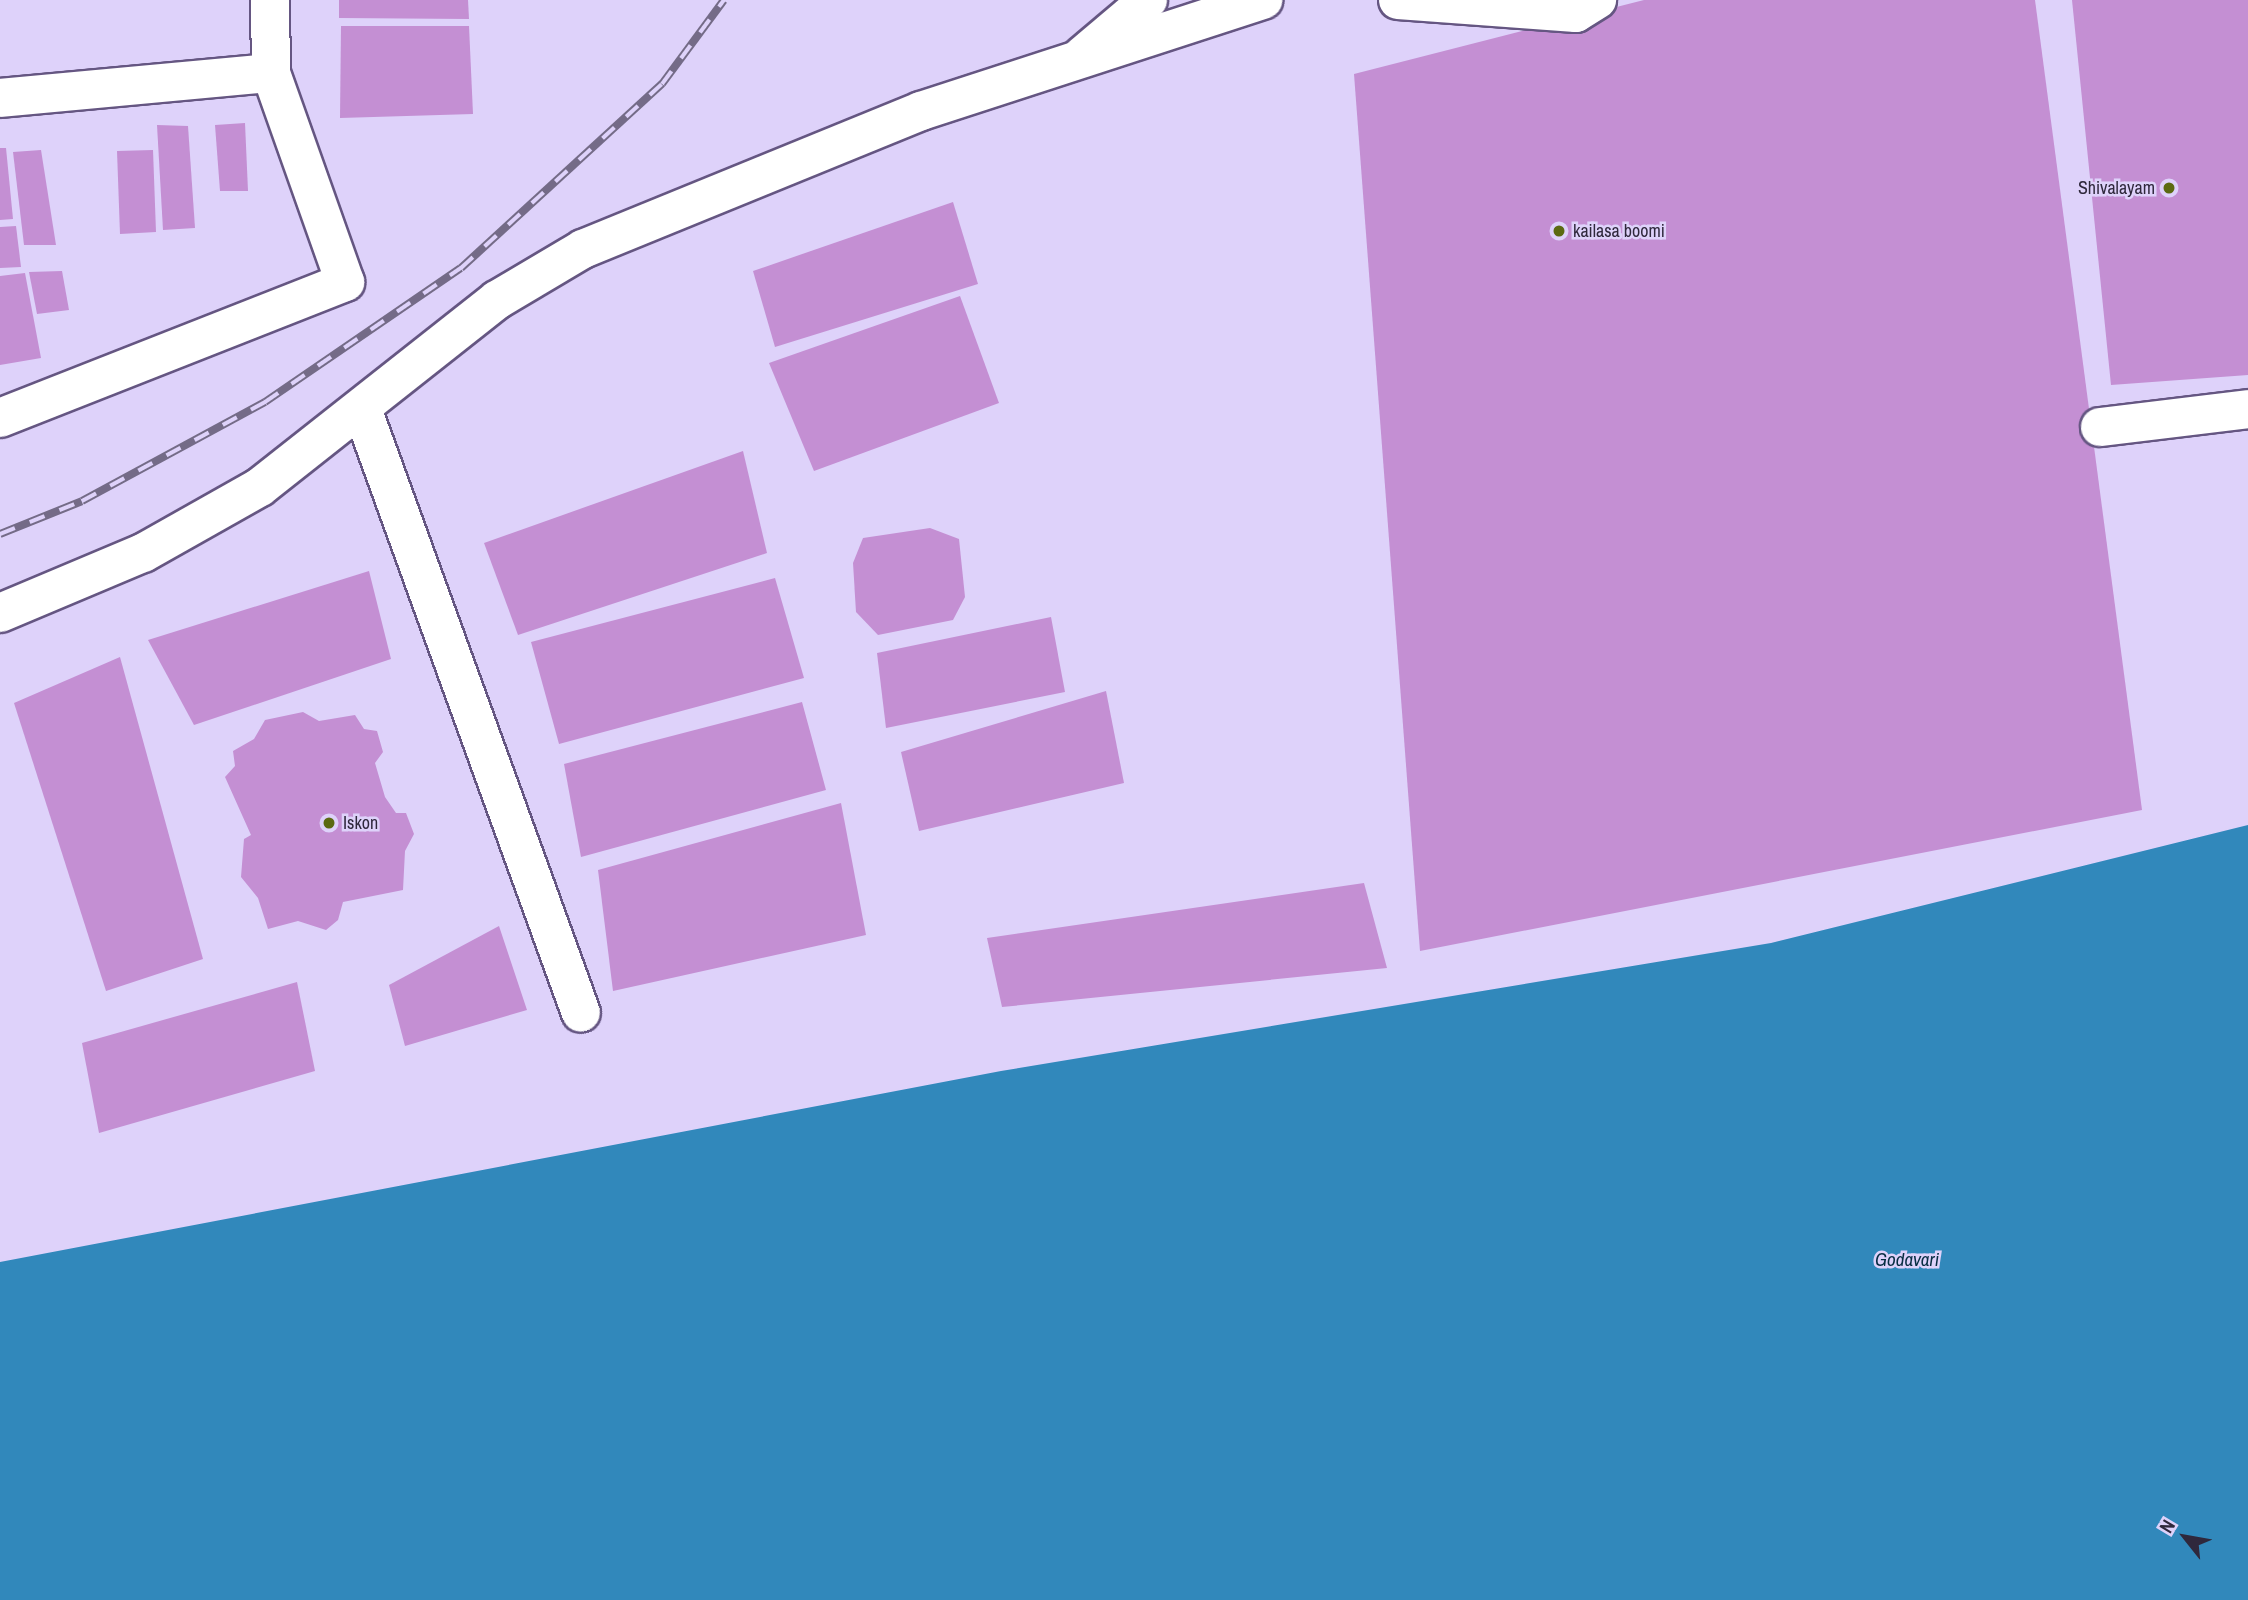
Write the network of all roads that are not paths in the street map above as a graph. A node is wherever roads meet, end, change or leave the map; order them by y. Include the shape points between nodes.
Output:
1 (270, 0) edge
2 (1148, 0) edge
3 (1263, 0) edge
4 (1398, 0) edge
5 (1597, 0) edge
6 (1083, 55) junction
7 (271, 73) junction
8 (0, 98) edge
9 (362, 409) junction
10 (2248, 409) edge
11 (0, 418) edge
12 (2100, 427) dead end
13 (0, 613) edge
14 (582, 1013) dead end

1 - 7 street
2 - 6 street
3 - 6 street
4 - 5 street via 1576,13
6 - 9 street via 718,190 583,249 496,300
7 - 8 street
7 - 11 street via 345,282
9 - 13 street via 260,487 143,553
9 - 14 street
10 - 12 street

